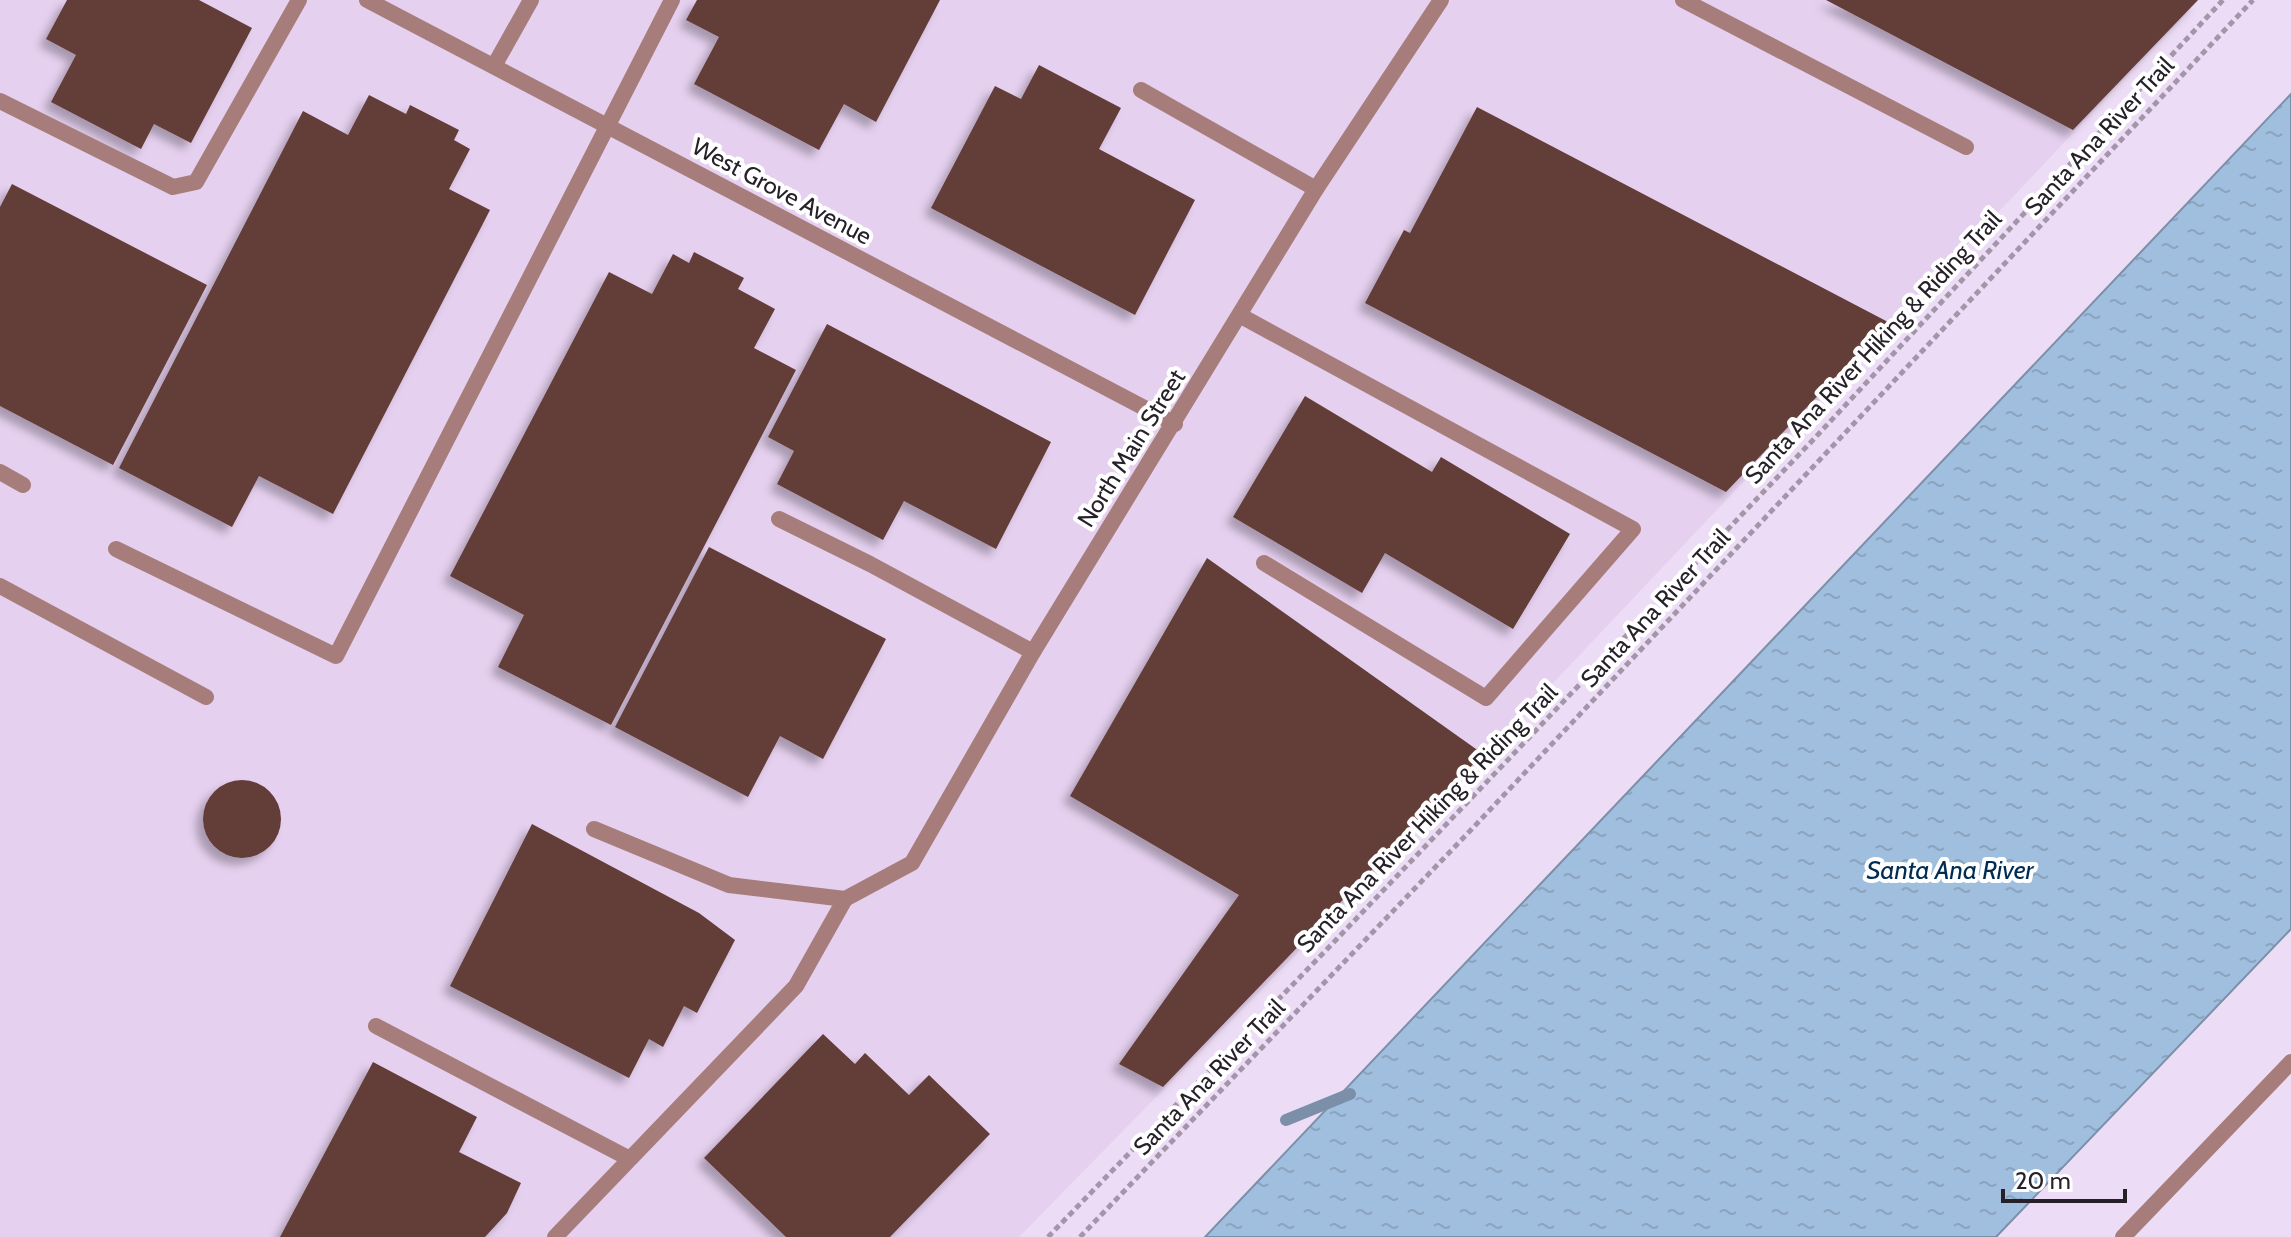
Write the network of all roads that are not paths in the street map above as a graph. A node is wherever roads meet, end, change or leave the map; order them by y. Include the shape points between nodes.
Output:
1 (299, 0) edge
2 (367, 0) edge
3 (531, 0) edge
4 (672, 0) edge
5 (1441, 0) edge
6 (1683, 0) edge
7 (494, 66) junction
8 (1141, 90) dead end
9 (0, 101) edge
10 (609, 127) junction
11 (1966, 147) dead end
12 (1316, 189) junction
13 (1241, 316) junction
14 (1175, 424) junction
15 (0, 472) edge
16 (23, 485) dead end
17 (779, 519) dead end
18 (116, 549) dead end
19 (1264, 563) dead end
20 (0, 586) edge
21 (1033, 652) junction
22 (206, 697) dead end
23 (594, 829) dead end
24 (845, 899) junction
25 (376, 1026) dead end
26 (2291, 1062) edge
27 (630, 1159) junction
28 (555, 1237) edge
29 (2123, 1237) edge

1 - 9 street via 196,182 173,187
2 - 7 street, West Grove Avenue
3 - 7 street
4 - 10 street
5 - 12 street, North Main Street
6 - 11 street
7 - 10 street, West Grove Avenue
8 - 12 street
10 - 14 street, West Grove Avenue
10 - 18 street via 336,656
12 - 13 street, North Main Street
13 - 14 street, North Main Street
13 - 19 street via 1633,529 1486,698
14 - 21 street, North Main Street
15 - 16 street
17 - 21 street
20 - 22 street
21 - 24 street, North Main Street via 912,863
23 - 24 street via 729,885
24 - 27 street via 796,986
25 - 27 street
26 - 29 street
27 - 28 street

